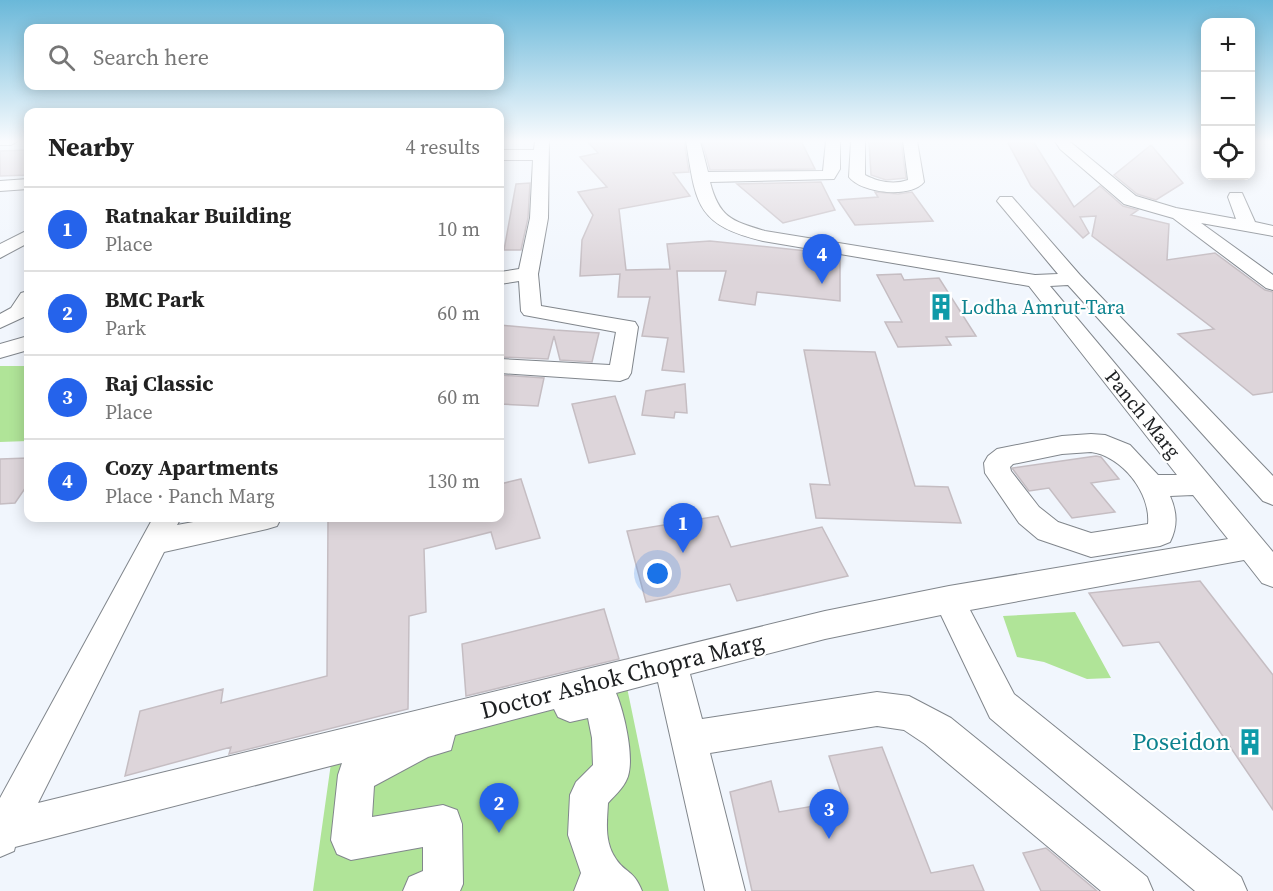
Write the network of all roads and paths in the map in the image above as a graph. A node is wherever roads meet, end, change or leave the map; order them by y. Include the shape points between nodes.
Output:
1 (541, 183) edge
2 (703, 183) edge
3 (867, 183) edge
4 (914, 183) edge
5 (1107, 183) edge
6 (24, 184) edge
7 (0, 186) edge
8 (1236, 197) dead end
9 (1006, 201) dead end
10 (1174, 213) junction
11 (1248, 227) junction
12 (1273, 231) edge
13 (24, 237) edge
14 (0, 252) edge
15 (528, 274) junction
16 (504, 277) edge
17 (1073, 279) junction
18 (1035, 281) junction
19 (1273, 284) edge
20 (24, 304) edge
21 (0, 322) edge
22 (24, 344) edge
23 (0, 351) edge
24 (504, 366) edge
25 (1199, 484) junction
26 (1151, 486) junction
27 (1273, 494) edge
28 (231, 522) edge
29 (160, 530) edge
30 (1251, 547) junction
31 (1273, 574) edge
32 (949, 600) junction
33 (671, 664) junction
34 (580, 695) junction
35 (688, 739) junction
36 (5, 834) edge
37 (606, 885) edge
38 (423, 891) edge
39 (724, 891) edge
40 (1133, 891) edge
41 (1227, 891) edge

1 - 15 street via 540,218
2 - 18 street via 710,210 744,230
3 - 4 street via 901,187
5 - 10 street via 1130,200
6 - 7 street
8 - 11 street
9 - 17 street
10 - 11 street
10 - 19 street
11 - 12 street
13 - 14 street
15 - 16 street
15 - 24 street via 531,311 627,327 620,373
17 - 18 street
17 - 27 street
18 - 25 street, Panch Marg
20 - 21 street via 19,312
22 - 23 street
25 - 26 street
25 - 30 street, Panch Marg
26 - 26 street via 1162,505 1160,534 1091,545 1048,531 1029,515 998,473 998,463 1006,456 1084,442 1103,444 1118,449
28 - 29 street
29 - 36 street
30 - 31 street, Panch Marg
30 - 32 street, Doctor Ashok Chopra Marg
32 - 33 street, Doctor Ashok Chopra Marg via 825,625
32 - 41 street via 1002,706
33 - 34 street, Doctor Ashok Chopra Marg
33 - 35 street
34 - 36 street, Doctor Ashok Chopra Marg
34 - 37 street via 602,698 610,738 611,771 589,795 586,836
34 - 38 street via 423,741 356,775 351,840 443,824 442,884
35 - 39 street
35 - 40 street via 878,709 909,713 938,731

